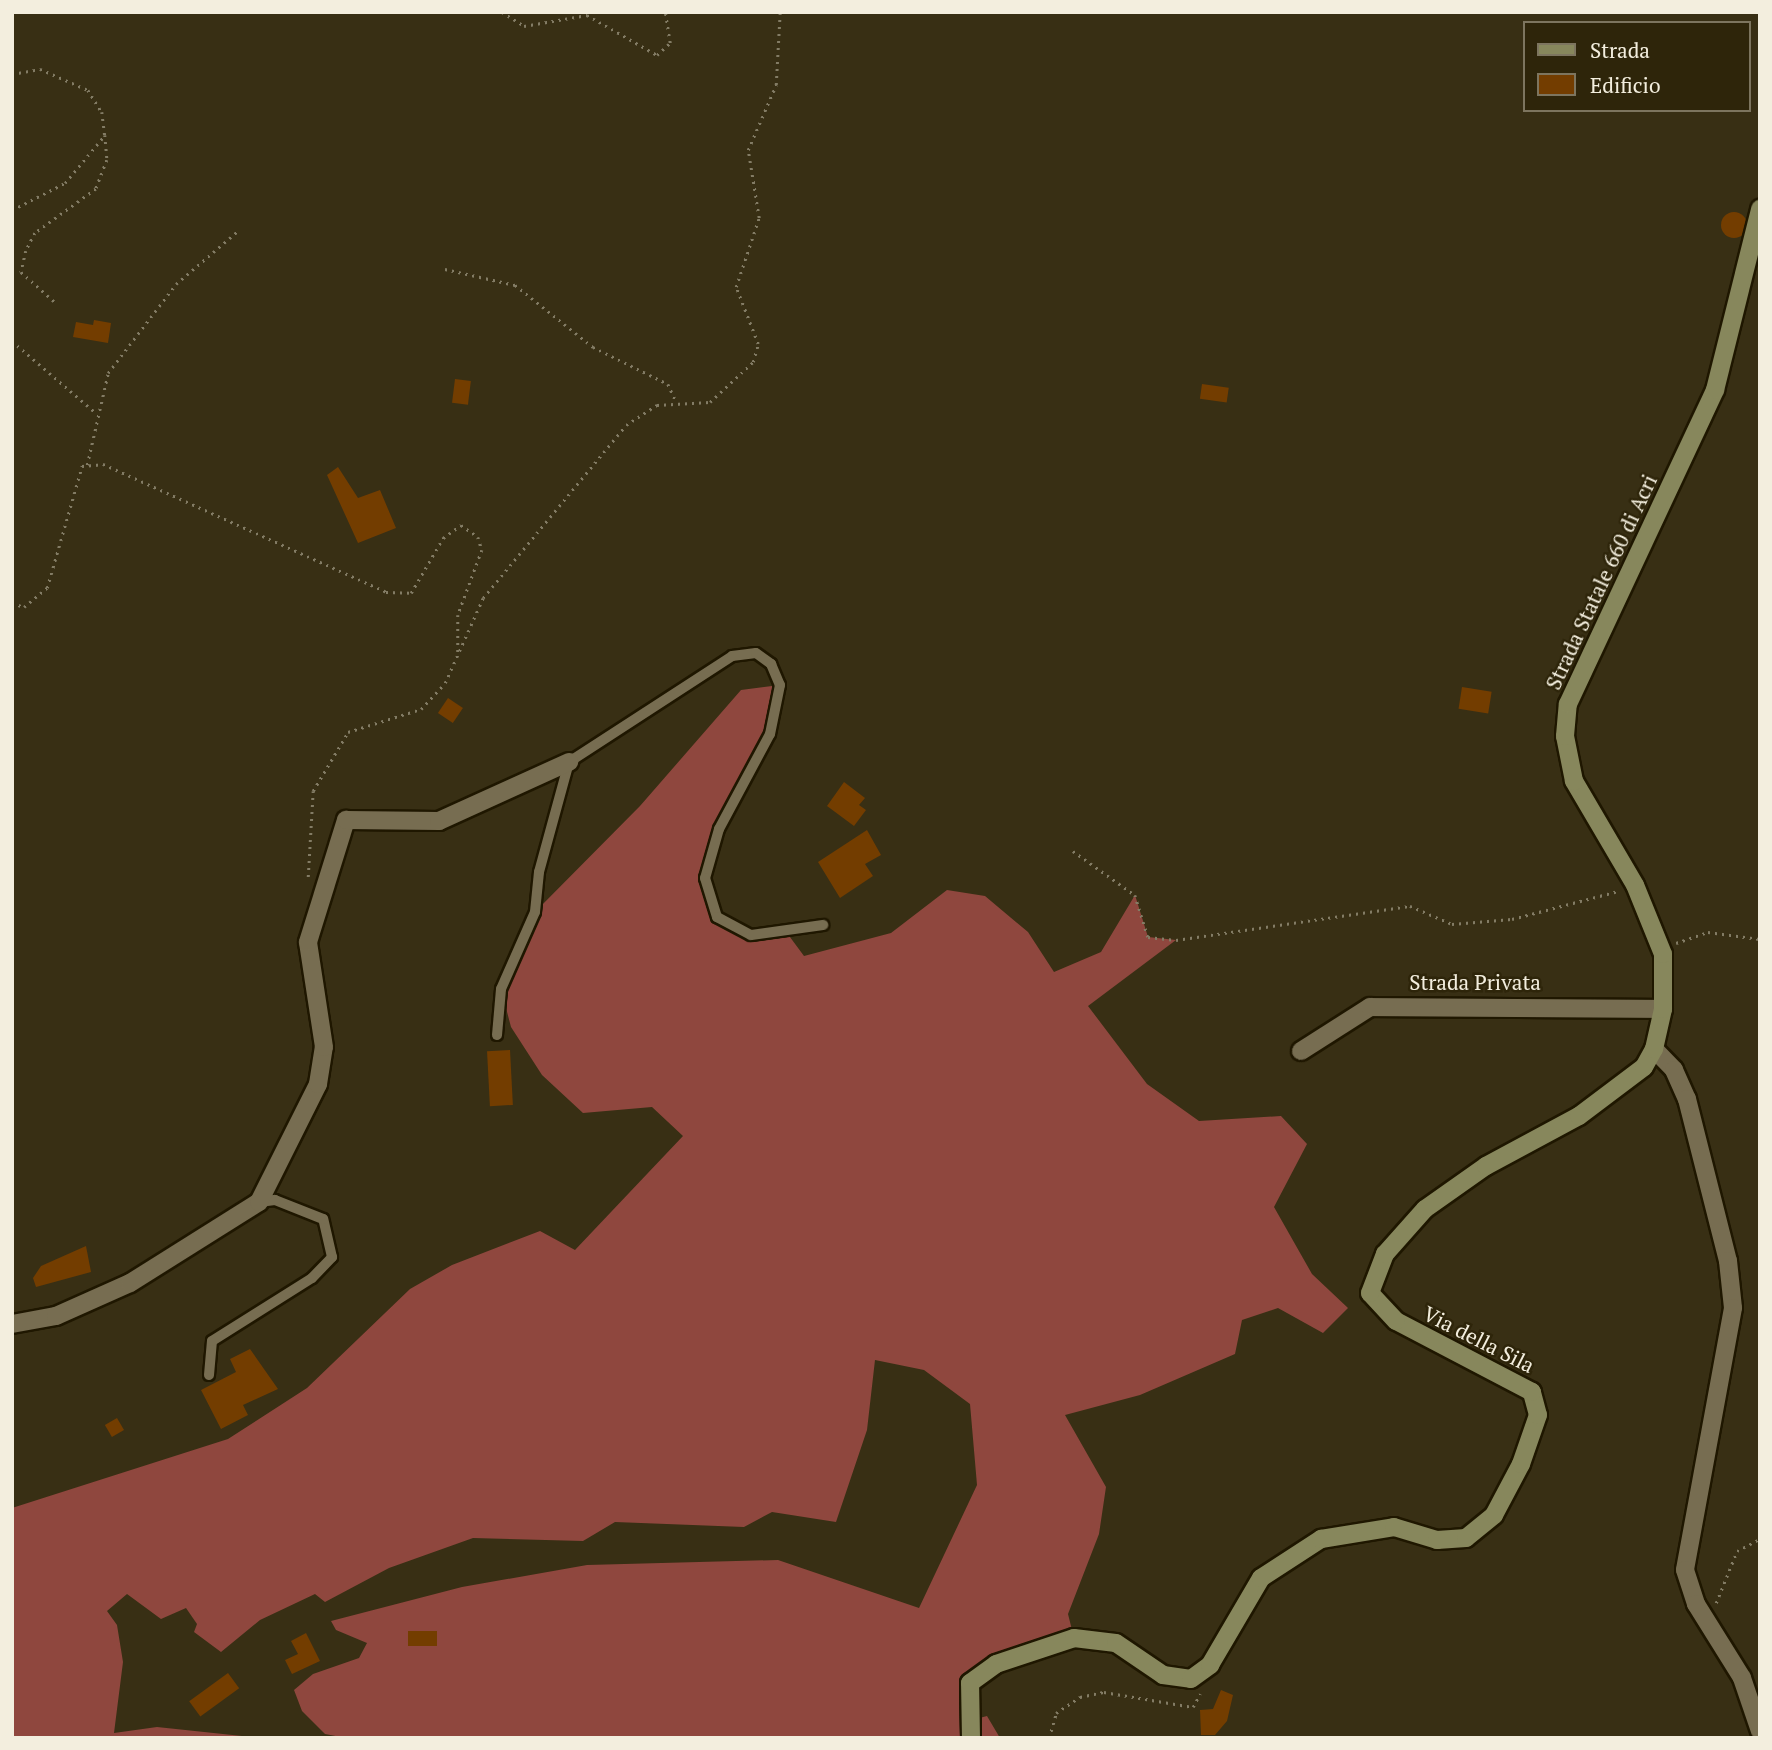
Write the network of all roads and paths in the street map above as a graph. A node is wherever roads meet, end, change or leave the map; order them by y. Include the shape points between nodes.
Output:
1 (502, 12) edge
2 (665, 12) edge
3 (780, 12) edge
4 (12, 74) edge
5 (105, 135) junction
6 (1760, 209) edge
7 (12, 210) edge
8 (239, 230) dead end
9 (445, 269) dead end
10 (56, 303) dead end
11 (12, 341) edge
12 (676, 401) junction
13 (96, 413) junction
14 (87, 466) junction
15 (12, 603) edge
16 (458, 659) junction
17 (569, 762) junction
18 (1073, 851) dead end
19 (308, 885) dead end
20 (1635, 885) junction
21 (823, 925) dead end
22 (1760, 939) edge
23 (1663, 954) junction
24 (1662, 1009) junction
25 (497, 1035) dead end
26 (1654, 1049) junction
27 (1301, 1051) dead end
28 (259, 1202) junction
29 (12, 1324) edge
30 (209, 1375) dead end
31 (1760, 1539) edge
32 (1711, 1626) junction
33 (1191, 1679) junction
34 (1760, 1731) edge
35 (971, 1738) edge
36 (1049, 1738) edge

1 - 2 path via 524,26 587,15 657,55 670,43
3 - 12 path via 776,85 748,150 759,218 736,287 758,344 744,376 718,397
4 - 5 path via 40,69 72,79 102,112
5 - 7 path via 65,183
5 - 10 path via 107,160 96,189 35,233 26,251 21,272
6 - 20 main road, Strada Statale 660 di Acri via 1715,390 1568,704 1565,736 1574,781
8 - 13 path via 147,317 108,373
9 - 12 path via 515,285 593,346 668,384
11 - 13 path
12 - 16 path via 626,425 483,598
13 - 14 path
14 - 15 path via 68,503 47,588 24,607
14 - 16 path via 128,473 386,592 411,593 443,538 461,525 478,537 482,550 458,615
16 - 19 path via 421,709 348,732 330,755 307,818
17 - 21 lane via 732,656 755,653 771,664 780,685 770,734 719,829 705,878 717,917 751,935
17 - 25 lane via 538,872 535,912 501,989
17 - 28 street via 439,821 346,820 308,942 324,1047 318,1084
18 - 20 path via 1135,895 1148,937 1176,940 1410,906 1452,924 1512,919
20 - 23 main road, Strada Statale 660 di Acri
22 - 23 path via 1708,932
23 - 24 main road, Strada Statale 660 di Acri
24 - 26 main road, Strada Statale 660 di Acri
24 - 27 street, Strada Privata via 1370,1007
26 - 32 street via 1674,1070 1687,1099 1732,1296 1732,1337 1685,1570
26 - 33 main road, Via della Sila via 1644,1068 1578,1116 1486,1166 1425,1209 1385,1254 1370,1293 1396,1321 1532,1392 1538,1416 1494,1514 1466,1538 1437,1540 1394,1527 1321,1539 1261,1578 1210,1665
28 - 29 street via 130,1283 57,1316
28 - 30 lane via 275,1200 323,1219 332,1257 312,1278 212,1341
31 - 32 path via 1737,1551
32 - 34 street via 1742,1678
33 - 35 main road via 1163,1675 1116,1643 1074,1638 996,1664 970,1682
33 - 36 path via 1203,1698 1193,1707 1092,1695 1056,1713

